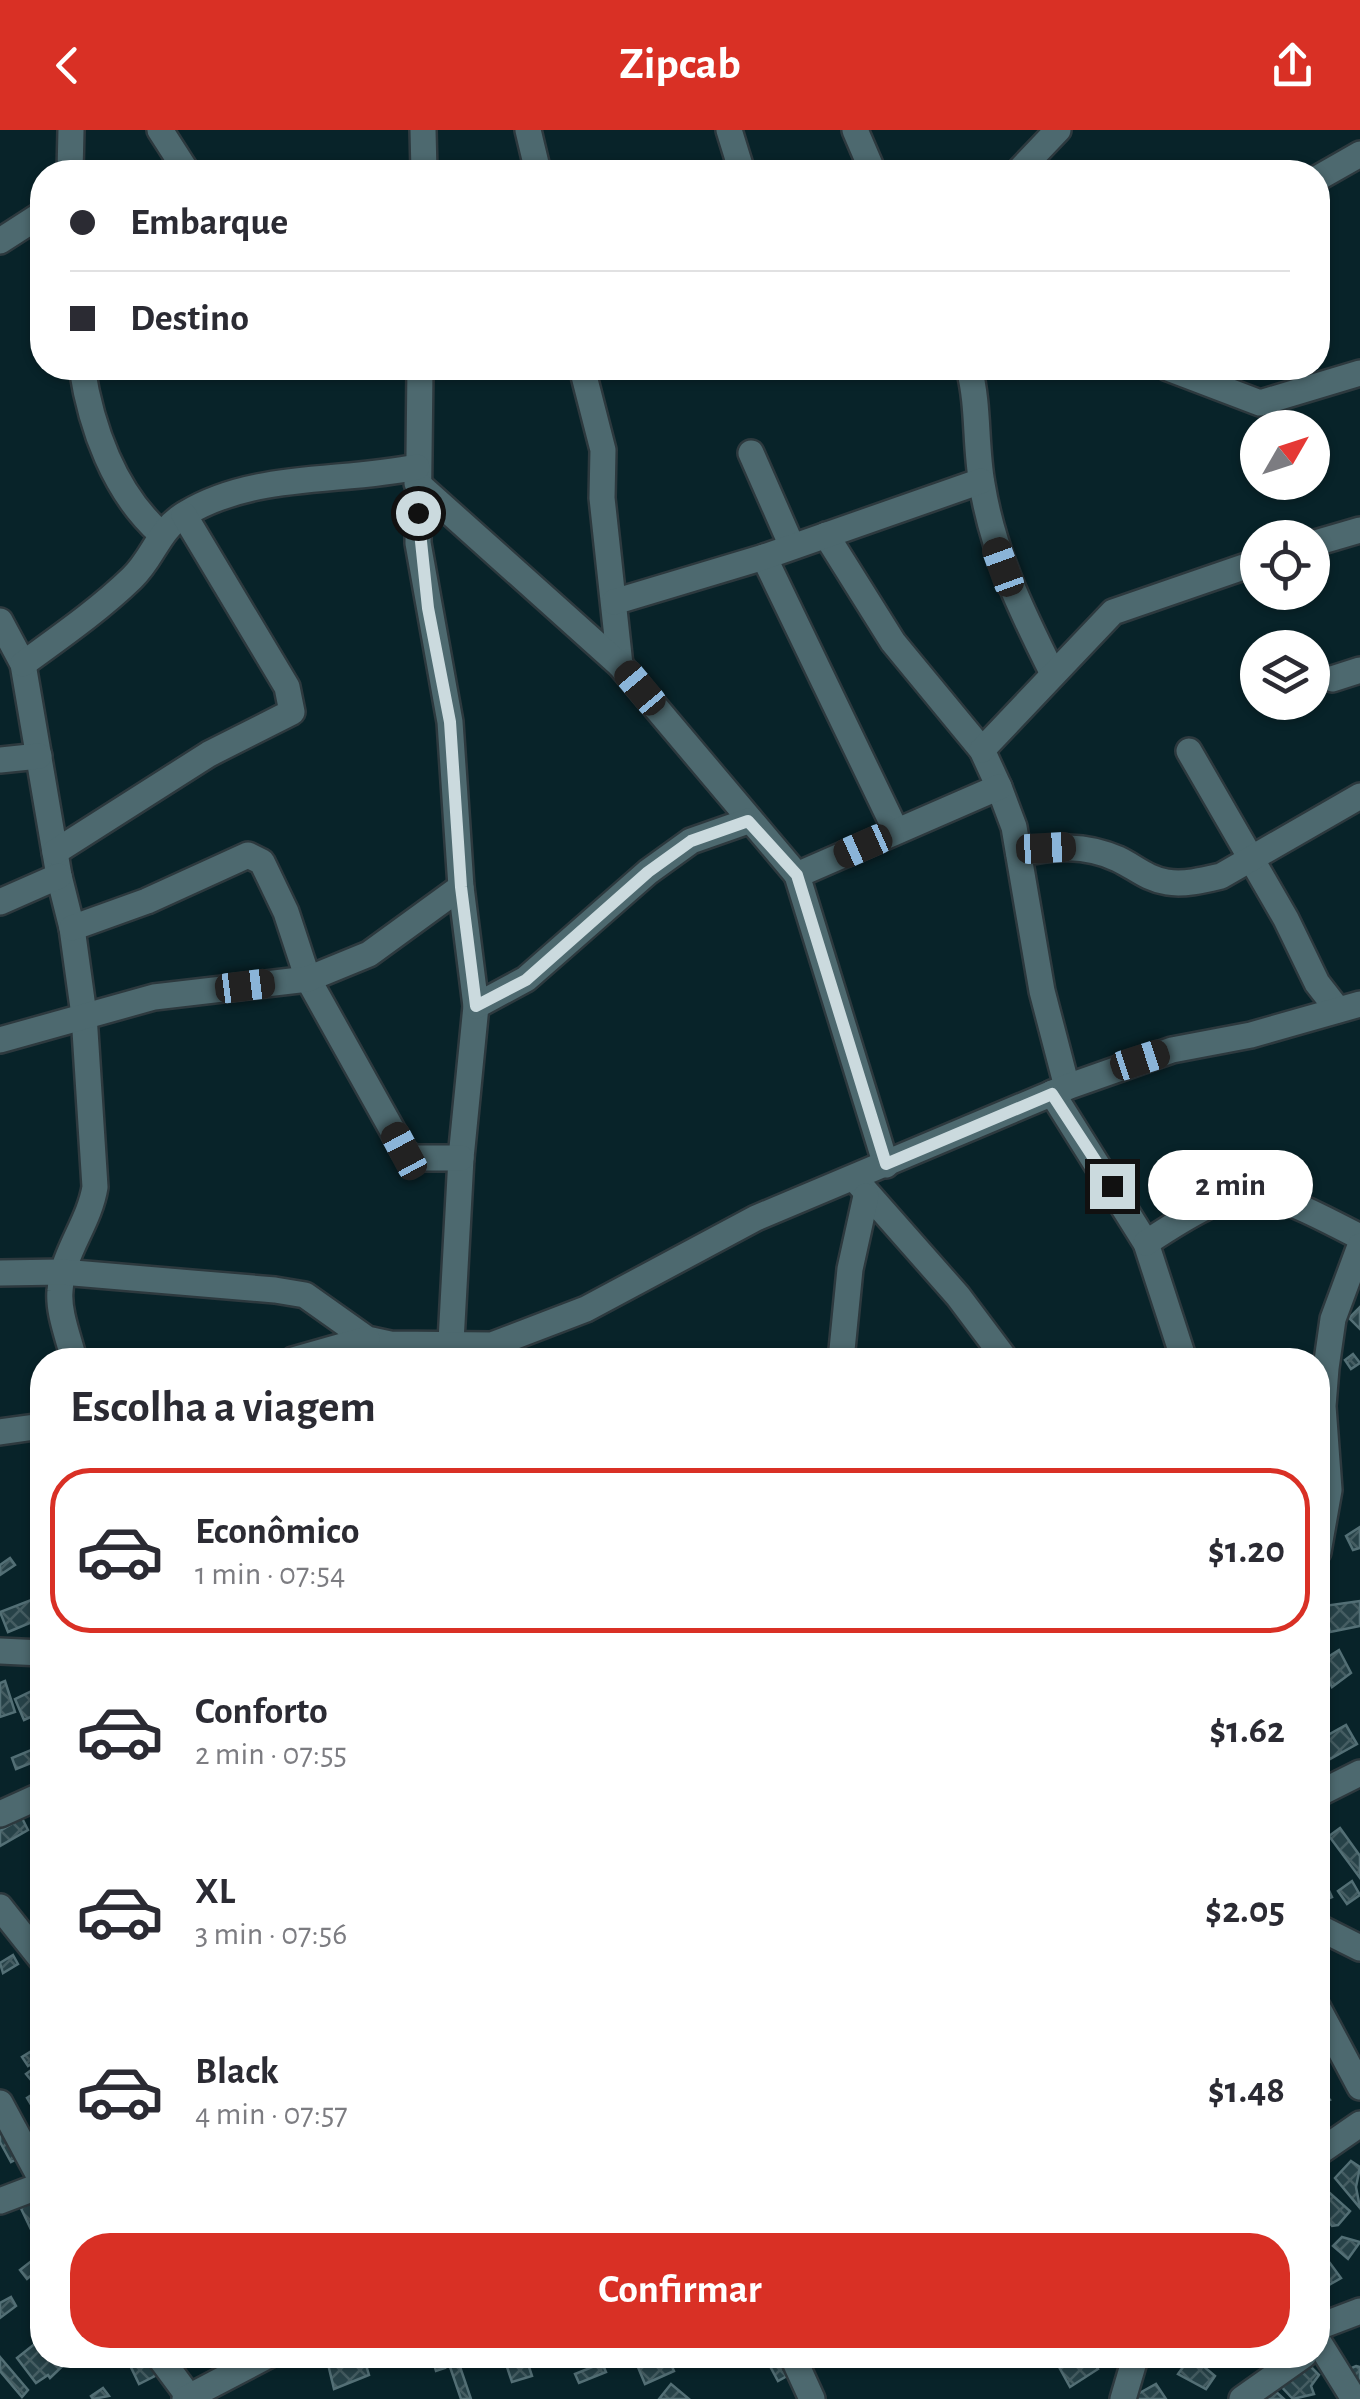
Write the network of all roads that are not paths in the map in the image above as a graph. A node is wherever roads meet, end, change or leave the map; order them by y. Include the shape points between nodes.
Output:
1 (71, 130) edge
2 (160, 130) edge
3 (423, 130) edge
4 (528, 130) edge
5 (729, 130) edge
6 (854, 130) edge
7 (1058, 130) edge
8 (1360, 154) edge
9 (70, 160) edge
10 (179, 160) edge
11 (424, 160) edge
12 (535, 160) edge
13 (738, 160) edge
14 (868, 160) edge
15 (1029, 160) edge
16 (1330, 171) edge
17 (30, 222) edge
18 (0, 241) edge
19 (1360, 373) edge
20 (84, 380) edge
21 (420, 380) edge
22 (585, 380) edge
23 (972, 380) edge
24 (1200, 380) edge
25 (751, 452) dead end
26 (417, 475) junction
27 (981, 481) junction
28 (184, 514) junction
29 (1360, 530) edge
30 (160, 533) junction
31 (826, 535) junction
32 (1330, 539) edge
33 (791, 544) junction
34 (764, 556) junction
35 (1240, 568) edge
36 (614, 602) junction
37 (0, 621) edge
38 (24, 664) junction
39 (620, 664) junction
40 (1360, 670) edge
41 (1053, 674) junction
42 (1332, 679) dead end
43 (982, 750) junction
44 (1189, 751) dead end
45 (38, 756) junction
46 (0, 760) edge
47 (999, 786) junction
48 (1360, 796) edge
49 (748, 821) junction
50 (896, 832) junction
51 (1019, 854) junction
52 (1250, 859) junction
53 (57, 864) junction
54 (797, 875) junction
55 (461, 887) junction
56 (0, 902) edge
57 (72, 928) junction
58 (308, 978) junction
59 (476, 1006) junction
60 (1349, 1007) edge
61 (84, 1015) junction
62 (0, 1040) edge
63 (1060, 1090) junction
64 (461, 1158) junction
65 (886, 1164) junction
66 (860, 1187) junction
67 (1360, 1237) edge
68 (1146, 1243) junction
69 (1360, 1246) edge
70 (62, 1272) junction
71 (0, 1273) edge
72 (368, 1339) junction
73 (71, 1348) edge
74 (336, 1348) edge
75 (421, 1348) edge
76 (451, 1348) edge
77 (480, 1348) edge
78 (842, 1348) edge
79 (997, 1348) edge
80 (1180, 1348) edge
81 (1329, 1348) edge
82 (30, 1428) edge
83 (0, 1432) edge
84 (0, 1650) edge
85 (30, 1652) edge
86 (1360, 1773) edge
87 (1330, 1788) edge
88 (30, 1800) edge
89 (0, 1814) edge
90 (0, 1907) edge
91 (1330, 1933) edge
92 (30, 1945) edge
93 (1360, 1948) edge
94 (1330, 2031) edge
95 (1360, 2087) edge
96 (0, 2104) edge
97 (1360, 2124) edge
98 (1330, 2145) edge
99 (30, 2160) edge
100 (30, 2188) edge
101 (0, 2201) edge
102 (1360, 2311) edge
103 (1330, 2332) edge
104 (1330, 2365) edge
105 (167, 2368) edge
106 (244, 2368) edge
107 (797, 2368) edge
108 (1132, 2368) edge
109 (1282, 2368) edge
110 (1360, 2395) edge
111 (807, 2397) edge
112 (187, 2398) edge
113 (1123, 2399) edge
114 (1242, 2399) edge
115 (1353, 2399) edge

1 - 9 street
2 - 10 street
3 - 11 street
4 - 12 street
5 - 13 street
6 - 14 street
7 - 15 street
8 - 16 street
17 - 18 street
19 - 24 street via 1260,403
20 - 30 street via 103,446 140,512
21 - 26 street
22 - 36 street via 603,450
23 - 27 street
25 - 33 street
26 - 28 street via 240,491
26 - 39 street
26 - 55 street via 418,542 450,722
27 - 31 street
27 - 41 street via 1011,592
28 - 30 street
28 - 53 street via 287,688 292,712 209,754
29 - 32 street
30 - 38 street via 132,578
31 - 33 street
31 - 43 street via 893,642
33 - 34 street
34 - 36 street
34 - 50 street
35 - 41 street via 1112,612
36 - 39 street
37 - 38 street
38 - 45 street
39 - 49 street
40 - 42 street
41 - 43 street
43 - 47 street
44 - 52 street
45 - 46 street
45 - 53 street
47 - 50 street
47 - 51 street
48 - 52 street
49 - 54 street
49 - 59 street via 691,841 526,980
50 - 54 street
51 - 52 street via 1073,846 1168,883 1221,876
51 - 63 street
52 - 60 street via 1317,983
53 - 56 street
53 - 57 street
54 - 65 street
55 - 58 street via 370,954
55 - 59 street
57 - 58 street via 254,856 275,886
57 - 61 street
58 - 61 street via 154,997
58 - 64 street via 407,1156
59 - 64 street
60 - 63 street via 1172,1050
61 - 62 street
61 - 70 street via 95,1187
63 - 65 street
63 - 68 street
64 - 76 street
65 - 66 street
66 - 77 street via 756,1218 568,1316
66 - 78 street
66 - 79 street
67 - 68 street via 1251,1192 1198,1209
68 - 80 street
69 - 81 street
70 - 71 street
70 - 72 street via 305,1295
70 - 73 street via 59,1295
72 - 74 street
72 - 75 street
82 - 83 street
84 - 85 street
86 - 87 street
88 - 89 street
90 - 92 street
91 - 93 street
94 - 95 street
96 - 99 street
97 - 98 street
100 - 101 street
102 - 103 street
104 - 115 street
105 - 112 street
106 - 112 street
107 - 111 street
108 - 113 street
109 - 114 street
110 - 115 street

